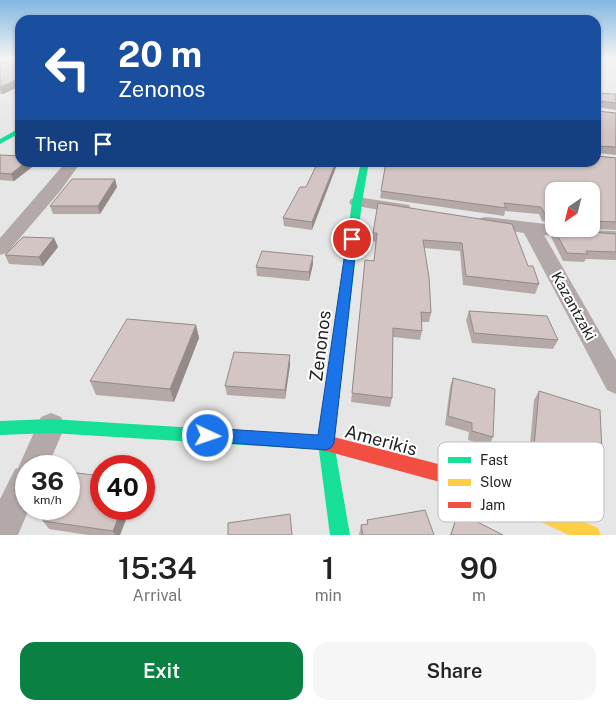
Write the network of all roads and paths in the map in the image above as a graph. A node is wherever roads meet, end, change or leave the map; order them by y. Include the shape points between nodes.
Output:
1 (15, 133) edge
2 (0, 142) edge
3 (70, 167) edge
4 (364, 167) edge
5 (357, 202) junction
6 (415, 211) edge
7 (473, 220) edge
8 (531, 229) junction
9 (616, 236) edge
10 (0, 249) edge
11 (616, 383) edge
12 (52, 426) junction
13 (0, 428) edge
14 (326, 443) junction
15 (38, 455) edge
16 (438, 473) edge
17 (15, 503) edge
18 (562, 522) edge
19 (0, 535) edge
20 (340, 535) edge
21 (591, 535) edge

1 - 2 street
3 - 10 street
4 - 5 street, Zenonos
5 - 6 street
5 - 14 street, Zenonos
7 - 8 street
8 - 9 street
8 - 11 street, Kazantzaki
12 - 13 street, Amerikis
12 - 14 street, Amerikis
12 - 15 street
14 - 16 street, Amerikis
14 - 20 street, Zenonos
17 - 19 street
18 - 21 street, Amerikis

